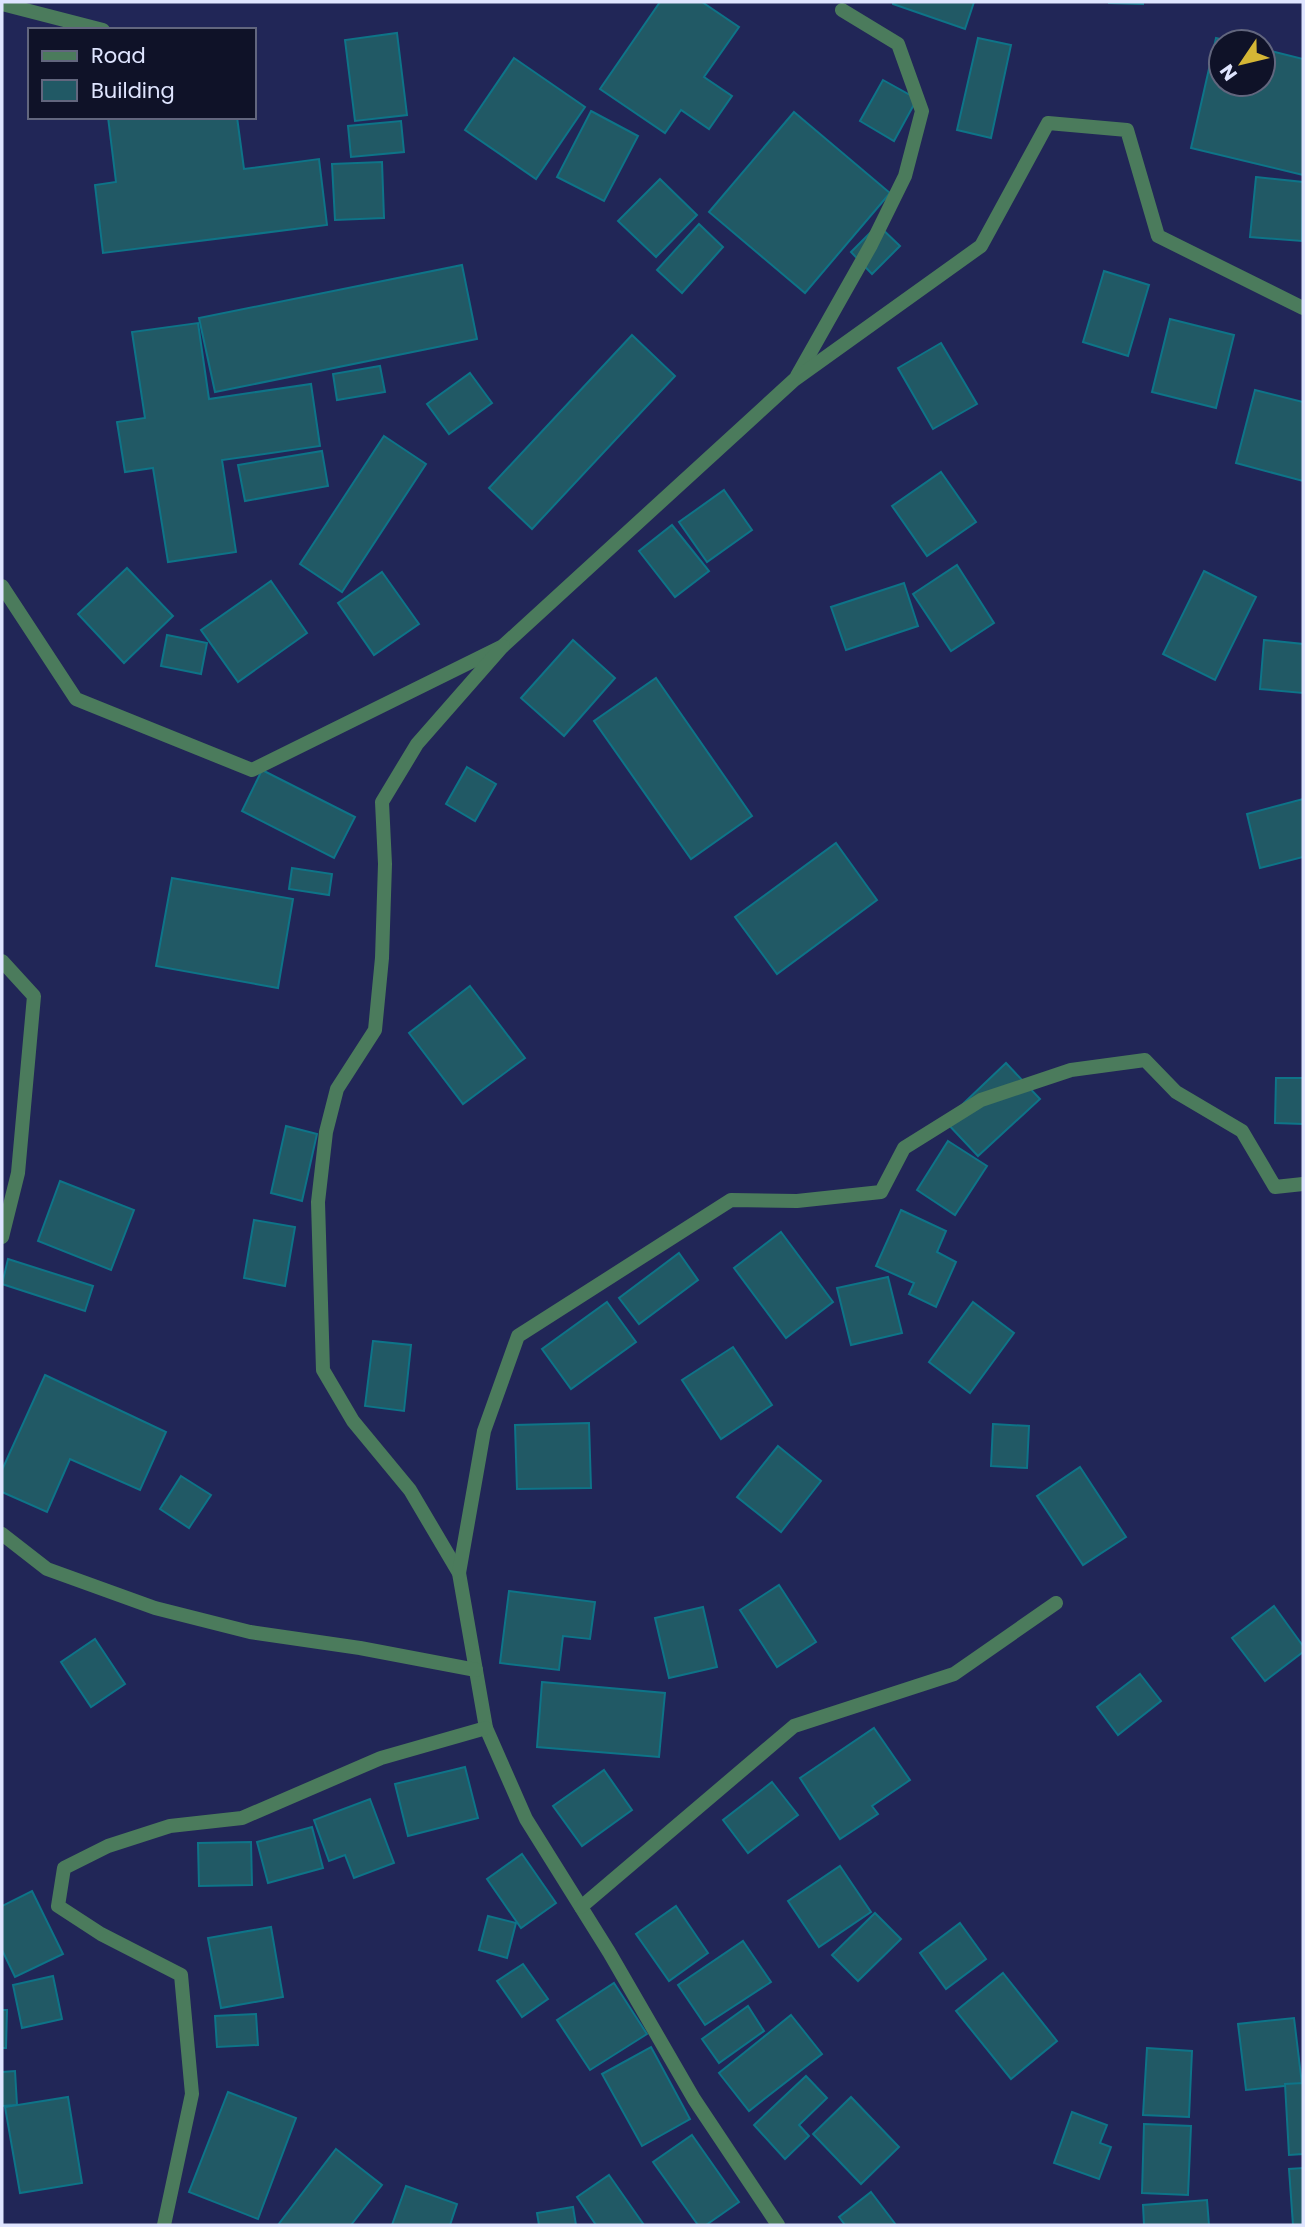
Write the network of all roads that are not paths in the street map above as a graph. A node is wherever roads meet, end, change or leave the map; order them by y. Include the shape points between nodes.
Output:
1 (2, 4) edge
2 (842, 10) dead end
3 (95, 28) edge
4 (1303, 308) edge
5 (794, 380) junction
6 (2, 586) edge
7 (503, 646) junction
8 (2, 961) edge
9 (1303, 1184) edge
10 (2, 1237) edge
11 (2, 1534) edge
12 (459, 1573) junction
13 (1056, 1604) dead end
14 (476, 1670) junction
15 (486, 1728) junction
16 (581, 1907) junction
17 (164, 2225) edge
18 (778, 2225) edge

1 - 3 street
2 - 5 street via 898,44 922,111 905,176
4 - 5 street via 1158,236 1127,130 1048,123 981,246
5 - 7 street
6 - 7 street via 76,699 252,770
7 - 12 street via 417,744 382,802 382,958 375,1030 337,1089 326,1132 318,1202 323,1370 353,1421 410,1490
8 - 10 street via 34,996 18,1173
9 - 12 street via 1275,1187 1242,1130 1176,1093 1145,1060 1071,1070 981,1100 904,1147 881,1192 797,1201 731,1200 518,1336 484,1431
11 - 14 street via 47,1569 155,1608 250,1632
12 - 14 street
13 - 16 street via 954,1674 794,1726
14 - 15 street
15 - 16 street via 526,1819
15 - 17 street via 381,1758 242,1818 170,1826 108,1846 64,1868 58,1906 181,1975 192,2094
16 - 18 street via 694,2099

